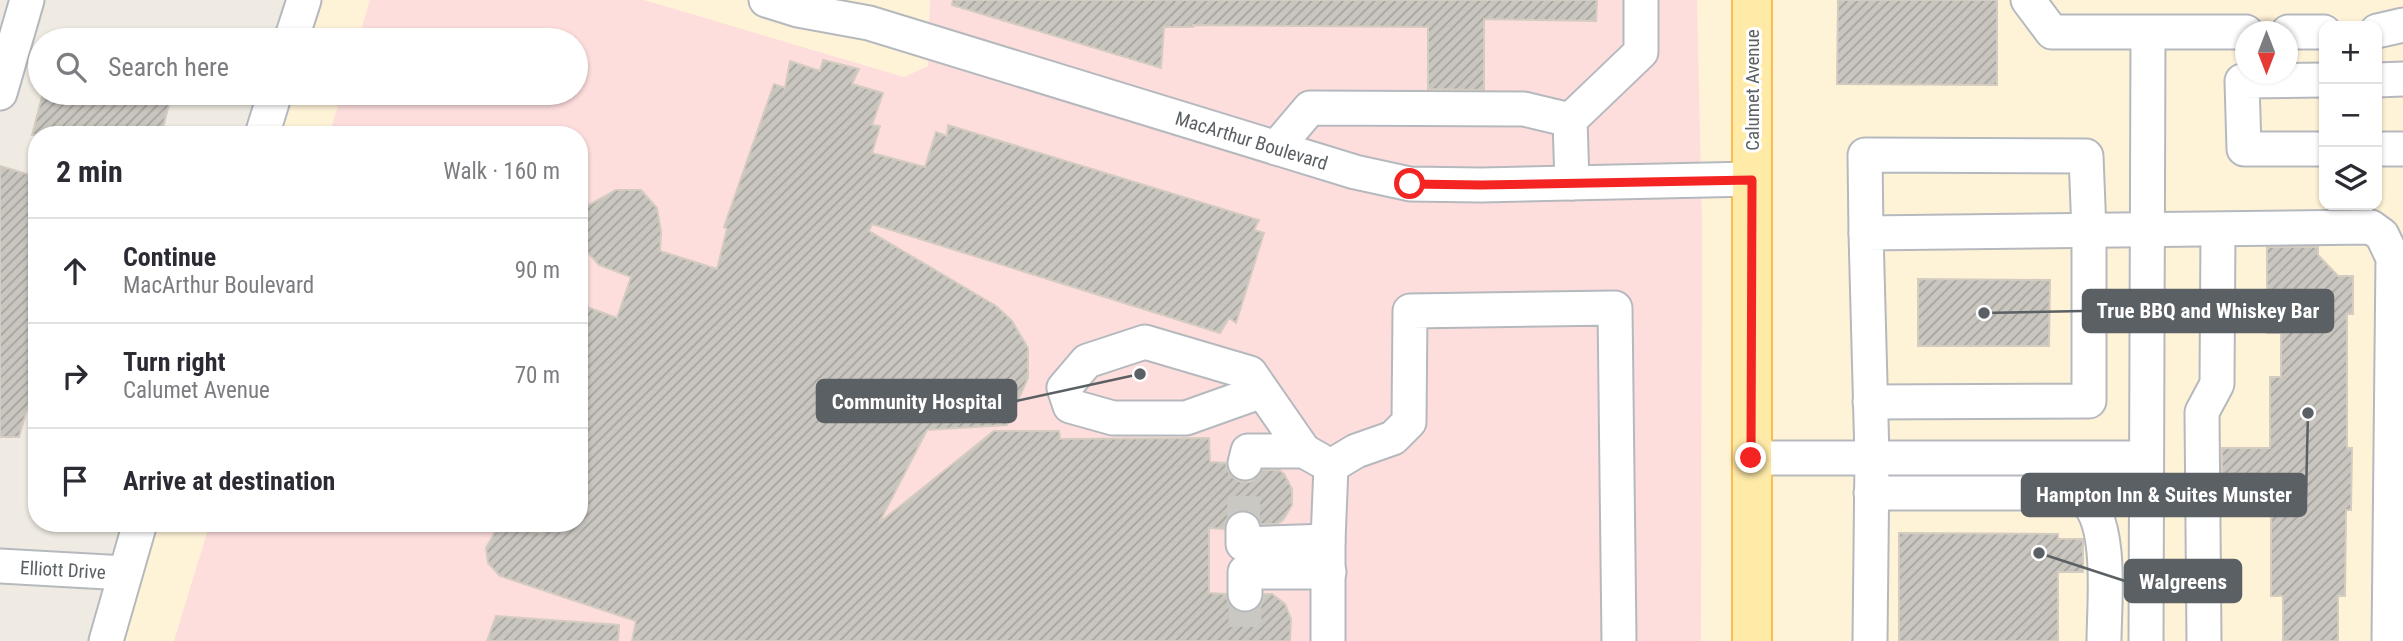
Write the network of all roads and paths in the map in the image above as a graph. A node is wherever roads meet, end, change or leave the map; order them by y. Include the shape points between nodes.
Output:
1 (27, 0) edge
2 (304, 0) edge
3 (766, 0) edge
4 (1641, 0) edge
5 (1752, 0) edge
6 (2028, 0) edge
7 (2403, 24) edge
8 (296, 28) edge
9 (2382, 30) edge
10 (2235, 32) edge
11 (2298, 32) edge
12 (2319, 32) edge
13 (2148, 33) junction
14 (2403, 79) edge
15 (2319, 80) edge
16 (2382, 80) edge
17 (0, 93) edge
18 (271, 105) edge
19 (1570, 120) junction
20 (265, 126) edge
21 (1276, 148) junction
22 (2319, 149) edge
23 (2382, 149) edge
24 (2403, 149) edge
25 (1752, 180) junction
26 (1572, 183) junction
27 (2218, 230) junction
28 (2090, 231) junction
29 (2147, 231) junction
30 (1866, 233) junction
31 (1262, 391) junction
32 (1870, 401) junction
33 (1318, 458) junction
34 (1751, 458) junction
35 (1872, 458) junction
36 (2069, 458) junction
37 (2146, 458) junction
38 (1245, 463) dead end
39 (1871, 493) junction
40 (2069, 493) junction
41 (1243, 529) dead end
42 (138, 532) edge
43 (1328, 557) junction
44 (0, 566) edge
45 (125, 572) junction
46 (1245, 594) tunnel mouth
47 (106, 641) edge
48 (1328, 641) edge
49 (1619, 641) edge
50 (1752, 641) edge
51 (1870, 641) edge
52 (2104, 641) edge
53 (2146, 641) edge
54 (2204, 641) edge
55 (2389, 641) edge

1 - 17 street
2 - 8 street
3 - 21 street, MacArthur Boulevard via 869,23
4 - 19 street via 1641,52
5 - 25 main road, Calumet Avenue
6 - 13 street via 2052,32
7 - 9 street
10 - 13 street
11 - 12 street
13 - 29 street
14 - 16 street
15 - 22 street via 2242,81 2244,149
18 - 20 street
19 - 21 street via 1524,109 1310,107
19 - 26 street
21 - 26 street, MacArthur Boulevard via 1410,184
23 - 24 street
25 - 26 street, MacArthur Boulevard
25 - 34 main road, Calumet Avenue
27 - 29 street
27 - 54 street via 2217,384 2202,412
27 - 55 street via 2371,227 2382,235 2393,258
28 - 29 street
28 - 30 street
28 - 30 street via 2086,156 1865,155
28 - 32 street via 2089,401
29 - 37 street
30 - 32 street
31 - 31 street via 1250,373 1145,342 1087,360 1065,388 1070,406 1113,418 1186,418
31 - 33 street
32 - 35 street
33 - 38 street via 1248,451
33 - 43 street
33 - 49 street via 1393,438 1409,422 1410,311 1615,308
34 - 35 street
34 - 50 main road, Calumet Avenue
35 - 36 street
35 - 39 street
36 - 37 street
36 - 40 street
37 - 53 street
39 - 40 street
39 - 51 street
40 - 52 street via 2086,501 2101,529
41 - 43 street via 1243,544
42 - 45 street
43 - 46 street via 1245,572
43 - 48 street
44 - 45 street, Elliott Drive
45 - 47 street

